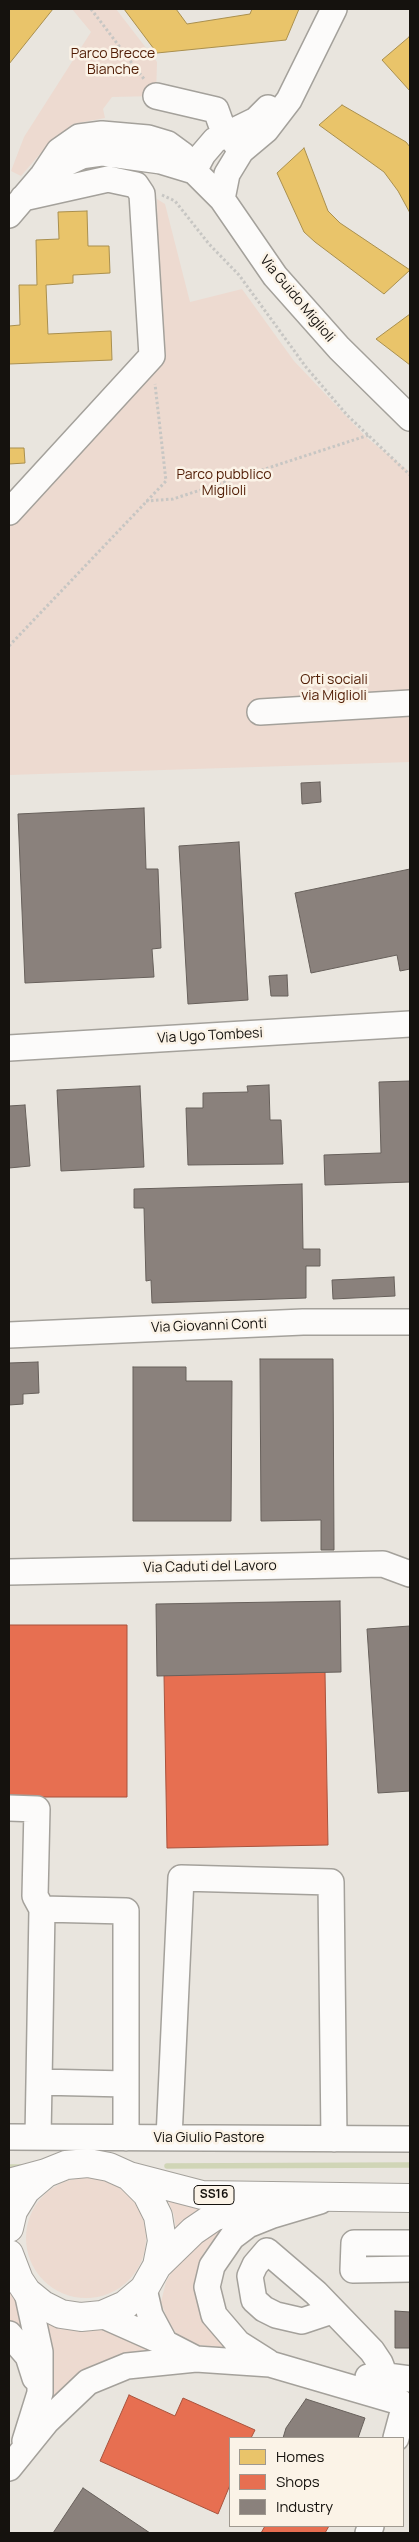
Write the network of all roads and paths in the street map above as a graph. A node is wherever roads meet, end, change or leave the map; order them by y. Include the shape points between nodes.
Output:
1 (91, 9) edge
2 (334, 9) edge
3 (156, 96) joint
4 (228, 142) junction
5 (168, 144) junction
6 (194, 171) junction
7 (43, 175) junction
8 (136, 185) junction
9 (222, 199) junction
10 (16, 206) edge
11 (152, 356) junction
12 (410, 418) edge
13 (369, 435) junction
14 (410, 475) edge
15 (146, 502) junction
16 (9, 512) edge
17 (9, 646) edge
18 (410, 702) edge
19 (260, 712) dead end
20 (410, 1024) edge
21 (9, 1048) edge
22 (410, 1322) edge
23 (9, 1334) edge
24 (9, 1572) edge
25 (410, 1574) edge
26 (9, 1808) edge
27 (42, 1909) junction
28 (39, 2082) junction
29 (126, 2084) junction
30 (9, 2137) edge
31 (38, 2137) junction
32 (126, 2138) junction
33 (169, 2138) junction
34 (334, 2139) junction
35 (410, 2139) edge
36 (46, 2173) junction
37 (129, 2176) junction
38 (9, 2183) edge
39 (302, 2198) junction
40 (329, 2198) junction
41 (410, 2198) edge
42 (9, 2228) edge
43 (410, 2243) edge
44 (10, 2262) edge
45 (157, 2266) junction
46 (410, 2269) edge
47 (144, 2289) junction
48 (27, 2292) junction
49 (332, 2311) dead end
50 (102, 2315) junction
51 (9, 2334) edge
52 (166, 2343) junction
53 (196, 2359) junction
54 (270, 2364) junction
55 (385, 2376) junction
56 (410, 2379) edge
57 (340, 2383) junction
58 (40, 2393) junction
59 (404, 2411) edge
60 (396, 2437) edge
61 (15, 2460) edge

1 - 3 path
2 - 4 street via 289,100 266,130
3 - 4 street via 216,110
4 - 5 street
4 - 6 street via 218,163
4 - 9 street
5 - 6 street, Via Guido Miglioli via 183,155
5 - 7 street, Via Guido Miglioli via 148,138 102,134 79,137 59,152
6 - 7 street, Via Guido Miglioli via 161,161 103,153 82,156
6 - 9 street, Via Guido Miglioli
7 - 10 street, Via Guido Miglioli
8 - 10 street via 108,179
8 - 11 street via 142,194
8 - 13 path via 175,201 239,275 306,367 347,415
9 - 12 street, Via Guido Miglioli via 275,276 339,348
11 - 15 path via 166,481
11 - 16 street
13 - 14 path
13 - 15 path via 173,499
15 - 17 path
18 - 19 street
20 - 21 street, Via Ugo Tombesi
22 - 23 street, Via Giovanni Conti via 303,1322
24 - 25 street, Via Caduti del Lavoro via 383,1564
26 - 27 street via 36,1809 35,1896
27 - 28 street
27 - 29 street via 126,1911
28 - 29 street
28 - 31 street
29 - 32 street
30 - 31 street, Via Giulio Pastore
31 - 32 street, Via Giulio Pastore
32 - 33 street, Via Giulio Pastore
33 - 34 street, Via Giulio Pastore
33 - 34 street via 181,1878 331,1882
34 - 35 street, Via Giulio Pastore
36 - 37 main road, SS16 via 66,2165 88,2163 109,2167
36 - 38 main road, SS16
36 - 42 main road, SS16 via 26,2190 13,2211
37 - 39 main road, SS16 via 202,2195
37 - 45 main road, SS16 via 147,2194 158,2216 162,2241
39 - 40 main road, SS16
39 - 45 main road, SS16 via 215,2216 193,2231
40 - 41 main road, SS16
40 - 54 street via 248,2225 232,2237 212,2266 207,2287 214,2315 238,2344
43 - 46 street via 354,2243 353,2270
44 - 48 main road, SS16
45 - 47 main road, SS16
47 - 50 main road, SS16 via 125,2305
47 - 52 street via 150,2315
48 - 50 main road, SS16 via 61,2314 81,2317
48 - 58 street via 40,2352
49 - 55 street via 372,2351
50 - 52 street
51 - 58 street via 28,2356
52 - 53 street
53 - 54 street
53 - 61 street via 127,2366 88,2382 64,2403
54 - 57 street
55 - 56 street
55 - 57 street
56 - 59 street via 400,2392
57 - 59 street
58 - 61 street
59 - 60 street

